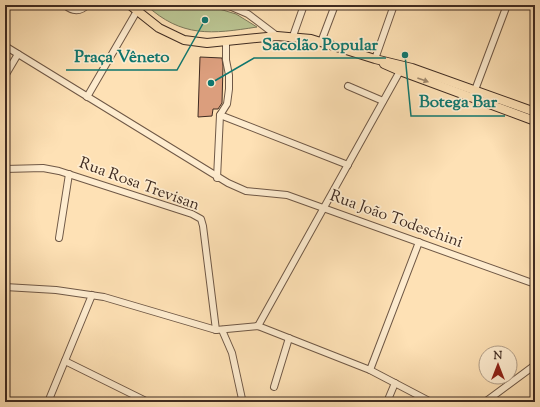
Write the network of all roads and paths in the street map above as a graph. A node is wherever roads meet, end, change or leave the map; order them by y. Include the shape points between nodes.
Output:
1 (65, 5) edge
2 (87, 5) edge
3 (227, 5) edge
4 (304, 5) edge
5 (334, 5) edge
6 (394, 5) edge
7 (507, 5) edge
8 (134, 8) edge
9 (277, 36) junction
10 (293, 36) junction
11 (226, 42) junction
12 (321, 42) junction
13 (5, 46) edge
14 (18, 54) junction
15 (374, 59) junction
16 (400, 72) junction
17 (5, 76) edge
18 (348, 86) dead end
19 (475, 90) junction
20 (87, 97) junction
21 (384, 101) junction
22 (535, 112) edge
23 (220, 115) junction
24 (535, 121) edge
25 (348, 165) junction
26 (5, 169) edge
27 (69, 174) junction
28 (217, 178) junction
29 (324, 208) junction
30 (59, 238) dead end
31 (419, 242) junction
32 (5, 256) edge
33 (535, 284) edge
34 (5, 287) edge
35 (92, 295) junction
36 (258, 326) junction
37 (219, 330) junction
38 (289, 338) junction
39 (65, 361) junction
40 (535, 365) edge
41 (370, 370) junction
42 (395, 383) junction
43 (274, 387) dead end
44 (242, 399) dead end
45 (48, 402) edge
46 (148, 402) edge
47 (387, 402) edge
48 (431, 402) edge
49 (485, 402) edge

1 - 2 street via 72,10 79,10
3 - 9 street via 248,14
4 - 10 street
5 - 12 street
6 - 15 street
7 - 19 street
8 - 11 main road via 159,28 184,40 203,43
8 - 20 street
9 - 10 main road
9 - 11 main road
10 - 12 main road
11 - 23 street via 229,89 227,104
12 - 15 main road
13 - 14 street, Rua João Todeschini
14 - 17 street
14 - 20 street, Rua João Todeschini
15 - 16 main road
15 - 19 main road via 412,68
16 - 21 street
16 -> 24 main road
18 - 21 street
19 - 22 main road
20 - 28 street, Rua João Todeschini
21 - 25 street
23 - 25 street
23 - 28 street
25 - 29 street
26 - 27 street, Rua Rosa Trevisan via 43,168
27 - 30 street
27 - 37 street, Rua Rosa Trevisan via 201,219
28 - 29 street, Rua João Todeschini via 246,191 282,194
29 - 31 street, Rua João Todeschini
29 - 36 street
31 - 33 street, Rua João Todeschini
31 - 41 street
32 - 34 street
34 - 35 street
35 - 37 street via 115,299
35 - 39 street
36 - 37 street
36 - 38 street
37 - 44 street via 232,353
38 - 41 street
38 - 43 street
39 - 45 street
39 - 46 street
40 - 49 street
41 - 42 street
42 - 47 street
42 - 48 street

